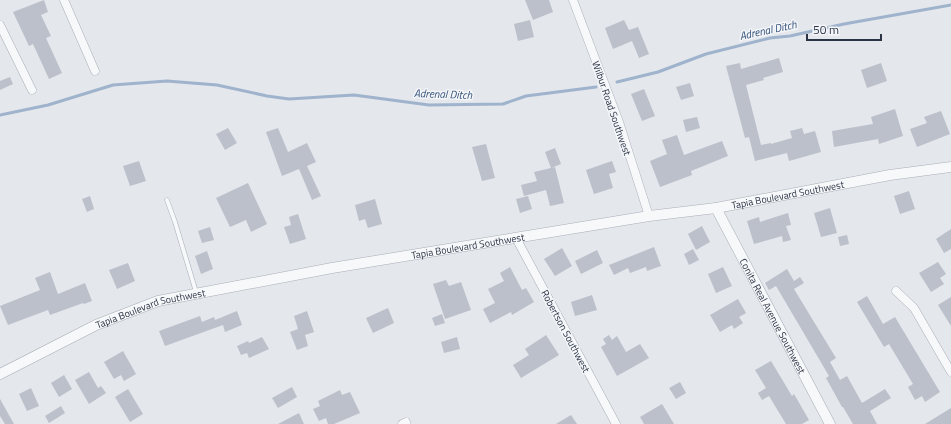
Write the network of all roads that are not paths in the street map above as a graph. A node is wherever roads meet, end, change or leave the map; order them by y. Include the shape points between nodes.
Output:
1 (64, 0) edge
2 (573, 0) edge
3 (0, 26) edge
4 (95, 72) dead end
5 (32, 90) dead end
6 (951, 167) edge
7 (167, 200) dead end
8 (716, 208) junction
9 (648, 216) junction
10 (516, 238) junction
11 (896, 291) dead end
12 (197, 293) junction
13 (951, 372) edge
14 (0, 374) edge
15 (616, 424) edge
16 (830, 424) edge

1 - 4 street
2 - 9 street, Wilbur Road Southwest via 619,122
3 - 5 street
6 - 8 street, Tapia Boulevard Southwest via 890,175
7 - 12 lane
8 - 9 street, Tapia Boulevard Southwest
8 - 16 street, Conita Real Avenue Southwest
9 - 10 street, Tapia Boulevard Southwest
10 - 12 street, Tapia Boulevard Southwest
10 - 15 street, Robertson Southwest
11 - 13 street via 914,308
12 - 14 street, Tapia Boulevard Southwest via 158,301 96,325

